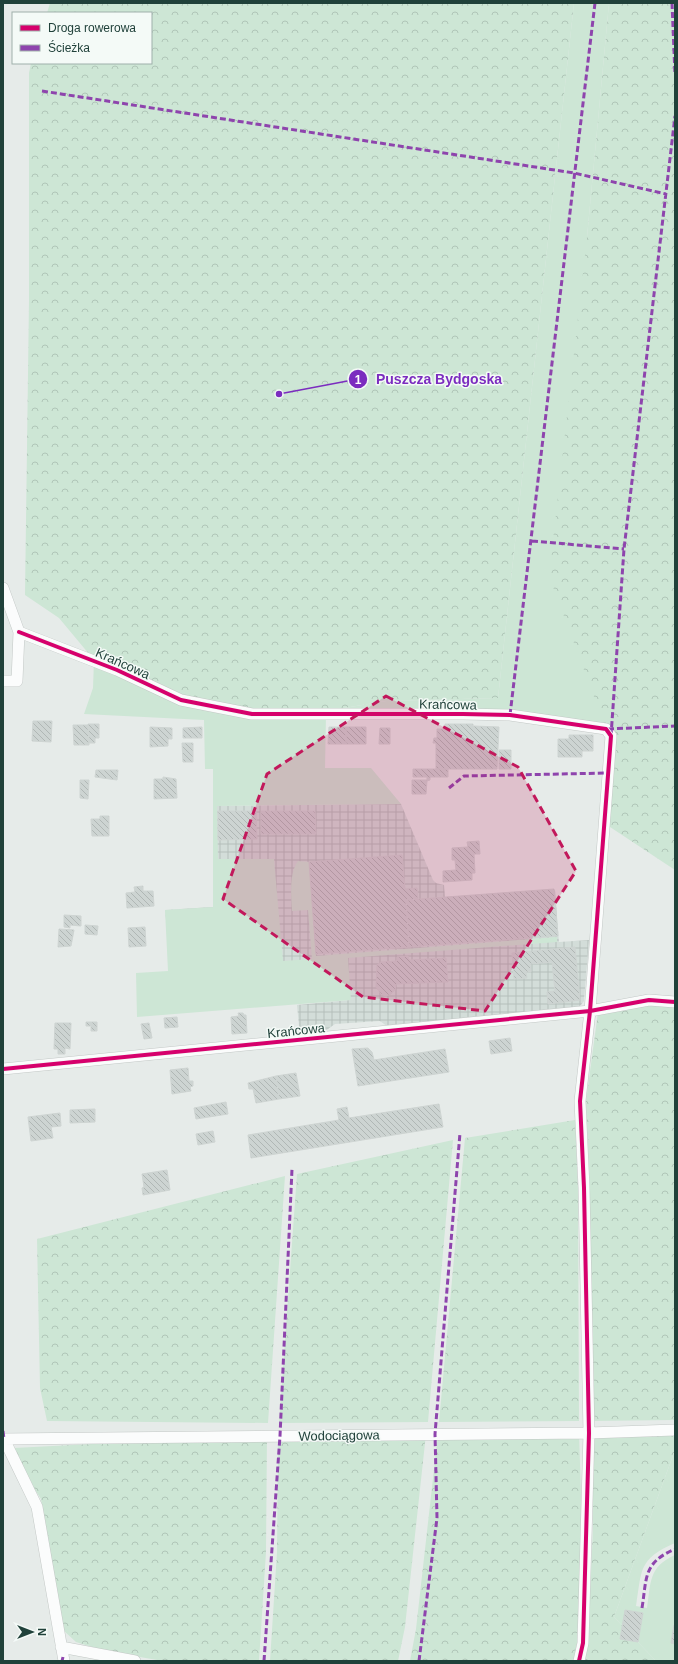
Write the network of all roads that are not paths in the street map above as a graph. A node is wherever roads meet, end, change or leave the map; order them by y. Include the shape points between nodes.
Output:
1 (3, 588) edge
2 (19, 632) junction
3 (3, 681) edge
4 (675, 1002) edge
5 (590, 1011) junction
6 (3, 1069) edge
7 (675, 1430) edge
8 (589, 1433) junction
9 (4, 1439) edge
10 (61, 1647) junction
11 (64, 1661) edge
12 (135, 1661) edge
13 (579, 1661) edge

1 - 2 street
2 - 3 street via 17,681
2 - 5 street, Krańcowa via 117,670 181,700 245,713 510,715 606,729 611,736
4 - 5 street, Krańcowa via 649,1000
5 - 6 street, Krańcowa
5 - 8 street via 580,1101
7 - 8 street, Wodociągowa
8 - 9 street, Wodociągowa
8 - 13 street via 583,1643
9 - 10 street via 37,1507
10 - 11 street
10 - 12 street

